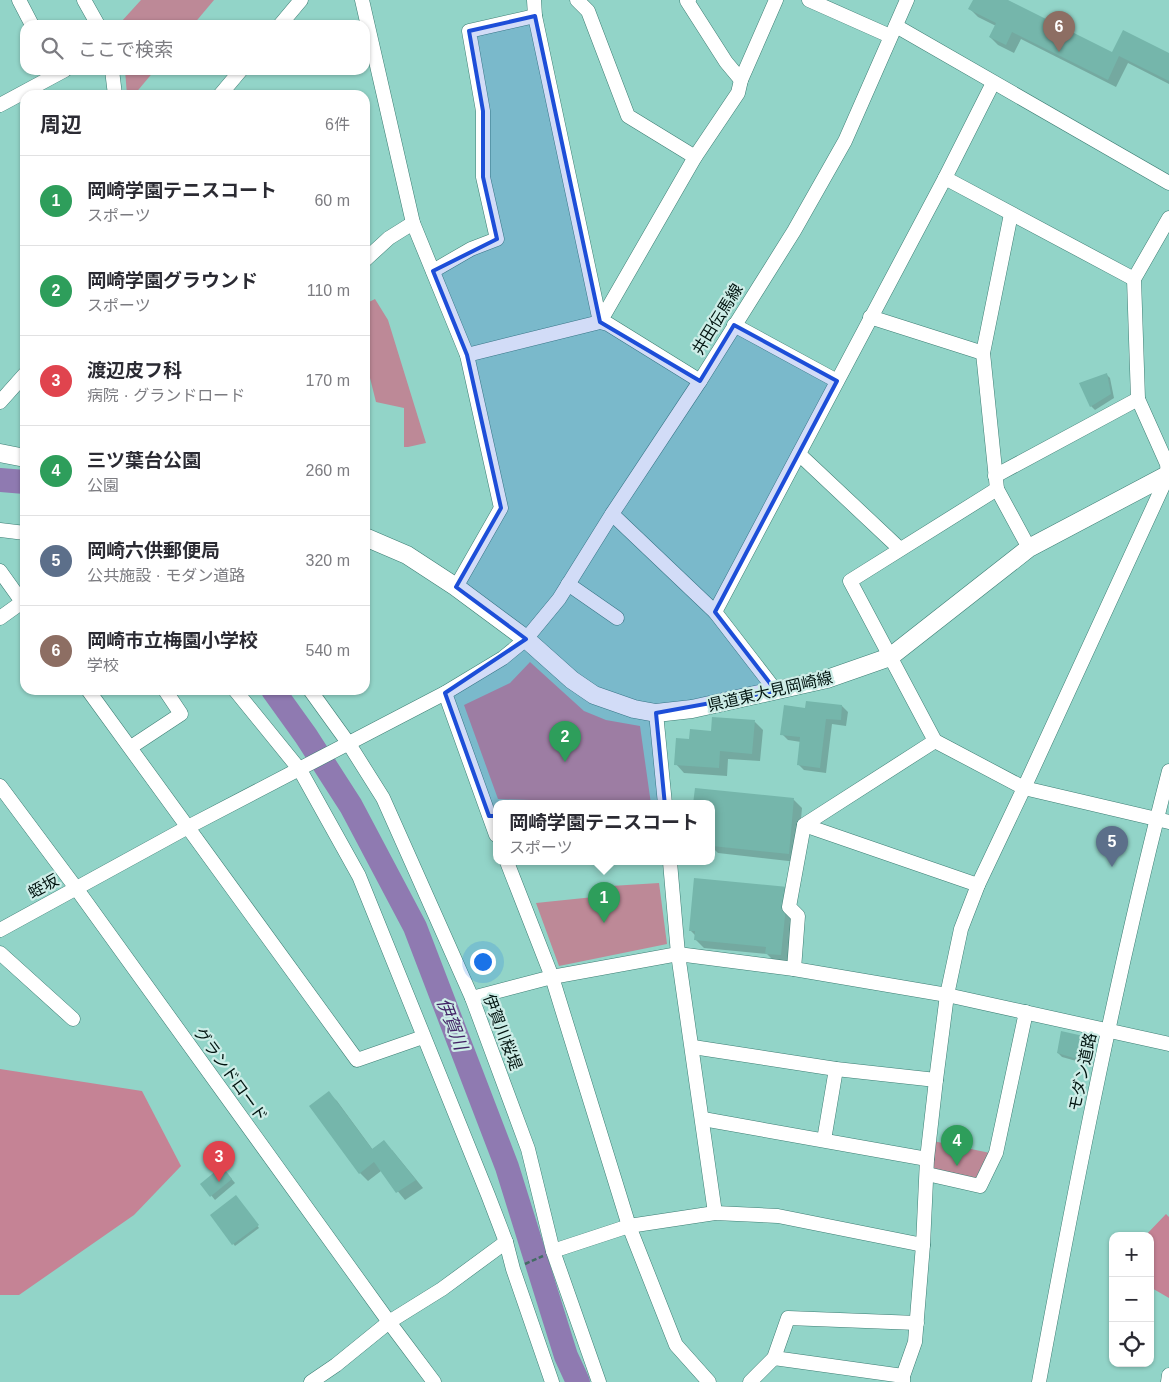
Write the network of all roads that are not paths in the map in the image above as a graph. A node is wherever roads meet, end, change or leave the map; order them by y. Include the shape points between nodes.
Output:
1 (19, 0) edge
2 (84, 0) edge
3 (302, 0) edge
4 (362, 0) edge
5 (534, 0) edge
6 (577, 0) edge
7 (689, 0) edge
8 (776, 0) edge
9 (809, 0) edge
10 (907, 0) edge
11 (535, 16) junction
12 (29, 20) edge
13 (95, 20) edge
14 (284, 20) edge
15 (367, 20) edge
16 (893, 31) junction
17 (370, 35) edge
18 (54, 75) edge
19 (112, 75) edge
20 (237, 75) edge
21 (741, 80) junction
22 (993, 83) junction
23 (27, 90) edge
24 (114, 90) edge
25 (224, 90) edge
26 (20, 94) edge
27 (0, 105) edge
28 (695, 157) junction
29 (945, 178) junction
30 (1169, 183) edge
31 (1011, 214) junction
32 (1169, 218) edge
33 (413, 223) junction
34 (370, 256) edge
35 (433, 271) junction
36 (1134, 279) junction
37 (870, 317) junction
38 (600, 322) junction
39 (734, 325) junction
40 (983, 353) junction
41 (467, 355) junction
42 (20, 380) edge
43 (700, 380) junction
44 (837, 380) junction
45 (1138, 399) junction
46 (0, 402) edge
47 (0, 453) edge
48 (799, 454) junction
49 (20, 457) edge
50 (1168, 474) edge
51 (996, 482) junction
52 (612, 514) junction
53 (0, 530) edge
54 (20, 532) edge
55 (370, 538) edge
56 (1029, 548) junction
57 (900, 549) junction
58 (0, 571) edge
59 (568, 584) junction
60 (456, 587) junction
61 (20, 598) edge
62 (20, 606) edge
63 (714, 612) junction
64 (0, 618) edge
65 (617, 618) dead end
66 (526, 639) junction
67 (890, 657) junction
68 (776, 691) junction
69 (445, 693) junction
70 (92, 695) edge
71 (168, 695) edge
72 (239, 695) edge
73 (314, 695) edge
74 (656, 713) junction
75 (935, 741) junction
76 (349, 744) junction
77 (131, 747) junction
78 (300, 770) junction
79 (1169, 771) edge
80 (0, 786) edge
81 (1024, 788) junction
82 (665, 800) edge
83 (493, 816) edge
84 (1163, 821) edge
85 (804, 825) junction
86 (188, 827) junction
87 (508, 865) edge
88 (670, 865) edge
89 (978, 885) junction
90 (76, 888) junction
91 (0, 930) edge
92 (0, 953) edge
93 (678, 954) junction
94 (794, 969) junction
95 (552, 977) junction
96 (947, 994) junction
97 (472, 998) junction
98 (1026, 1012) junction
99 (73, 1019) dead end
100 (1109, 1030) junction
101 (423, 1037) junction
102 (1169, 1044) edge
103 (692, 1047) junction
104 (836, 1069) junction
105 (936, 1080) junction
106 (703, 1119) junction
107 (824, 1140) junction
108 (927, 1159) junction
109 (927, 1174) junction
110 (716, 1213) junction
111 (629, 1226) junction
112 (506, 1242) junction
113 (924, 1245) junction
114 (553, 1251) junction
115 (389, 1322) junction
116 (917, 1324) junction
117 (774, 1358) junction
118 (1169, 1375) edge
119 (903, 1379) edge
120 (310, 1382) edge
121 (434, 1382) edge
122 (552, 1382) edge
123 (599, 1382) edge
124 (709, 1382) edge
125 (750, 1382) edge
126 (1039, 1382) edge
127 (1168, 1382) edge

1 - 12 street
2 - 13 street
3 - 14 street
4 - 15 street
5 - 11 street
6 - 28 street via 588,11 628,116
7 - 21 street via 721,55
8 - 21 street
9 - 16 street
10 - 16 street, 井田伝馬線
11 - 35 street via 469,31 482,111 483,177 497,239 471,249
11 - 38 street
16 - 22 street
16 - 39 street, 井田伝馬線 via 845,141 794,231
17 - 33 street
18 - 23 street
19 - 24 street
20 - 25 street
21 - 28 street via 738,93
22 - 29 street
22 - 30 street
26 - 27 street
28 - 38 street
29 - 31 street
29 - 37 street
31 - 36 street
31 - 40 street
32 - 36 street
33 - 34 street
33 - 35 street
35 - 41 street
36 - 45 street
37 - 40 street
37 - 44 street
38 - 41 street
38 - 43 street
39 - 43 street, 井田伝馬線
39 - 44 street
40 - 51 street
41 - 60 street via 501,508
42 - 46 street
43 - 52 street, 井田伝馬線
44 - 48 street
45 - 50 street via 1167,464
45 - 51 street
47 - 49 main road
48 - 57 street
48 - 63 street
50 - 56 main road, 県道東大見岡崎線
50 - 81 street
51 - 56 street
51 - 57 street
52 - 59 street, 井田伝馬線
52 - 63 street
53 - 54 street
55 - 60 main road, 県道東大見岡崎線 via 407,555
56 - 67 main road, 県道東大見岡崎線
57 - 67 street via 850,581
58 - 61 street
59 - 65 street
59 - 66 street, 井田伝馬線
60 - 66 main road, 県道東大見岡崎線
62 - 64 street
63 - 68 street
66 - 69 street, 井田伝馬線 via 482,672
66 - 74 main road, 県道東大見岡崎線 via 594,695 634,710
67 - 68 main road, 県道東大見岡崎線 via 827,679
67 - 75 street
68 - 74 main road, 県道東大見岡崎線 via 692,709
69 - 76 street, 井田伝馬線
69 - 83 street
70 - 77 street
71 - 77 street via 181,714
72 - 78 street
73 - 76 street, 伊賀川桜堤
74 - 82 street
75 - 81 street
75 - 85 street
76 - 78 street, 井田伝馬線
76 - 97 street, 伊賀川桜堤 via 383,798
77 - 86 street
78 - 86 street, 蛭坂
78 - 101 street via 359,876
79 - 84 street, モダン道路
80 - 90 street, グランドロード
81 - 84 street
81 - 89 street
84 - 100 street, モダン道路
85 - 89 street
85 - 94 street via 789,907 798,916
86 - 90 street, 蛭坂
86 - 101 street via 357,1060
87 - 95 street
88 - 93 street
89 - 96 street via 961,929
90 - 91 street, 蛭坂
90 - 115 street, グランドロード
92 - 99 street
93 - 94 street
93 - 95 street
93 - 103 street
94 - 96 street
95 - 97 street
95 - 111 street
96 - 98 street
96 - 105 street
97 - 114 street, 伊賀川桜堤 via 528,1149
98 - 100 street
98 - 109 street via 996,1153 980,1186
100 - 102 street
100 - 126 street, モダン道路
101 - 112 street
103 - 104 street
103 - 106 street
104 - 105 street
104 - 107 street
105 - 108 street
106 - 107 street
106 - 110 street
107 - 108 street
108 - 109 street
109 - 113 street
110 - 111 street
110 - 113 street via 778,1216
111 - 114 street
111 - 124 street via 676,1345
112 - 115 street via 442,1289
112 - 122 street
113 - 116 street
114 - 123 street, 伊賀川桜堤
115 - 120 street
115 - 121 street, グランドロード
116 - 117 street via 788,1318
116 - 119 street via 915,1342
117 - 119 street
117 - 125 street
118 - 127 street

